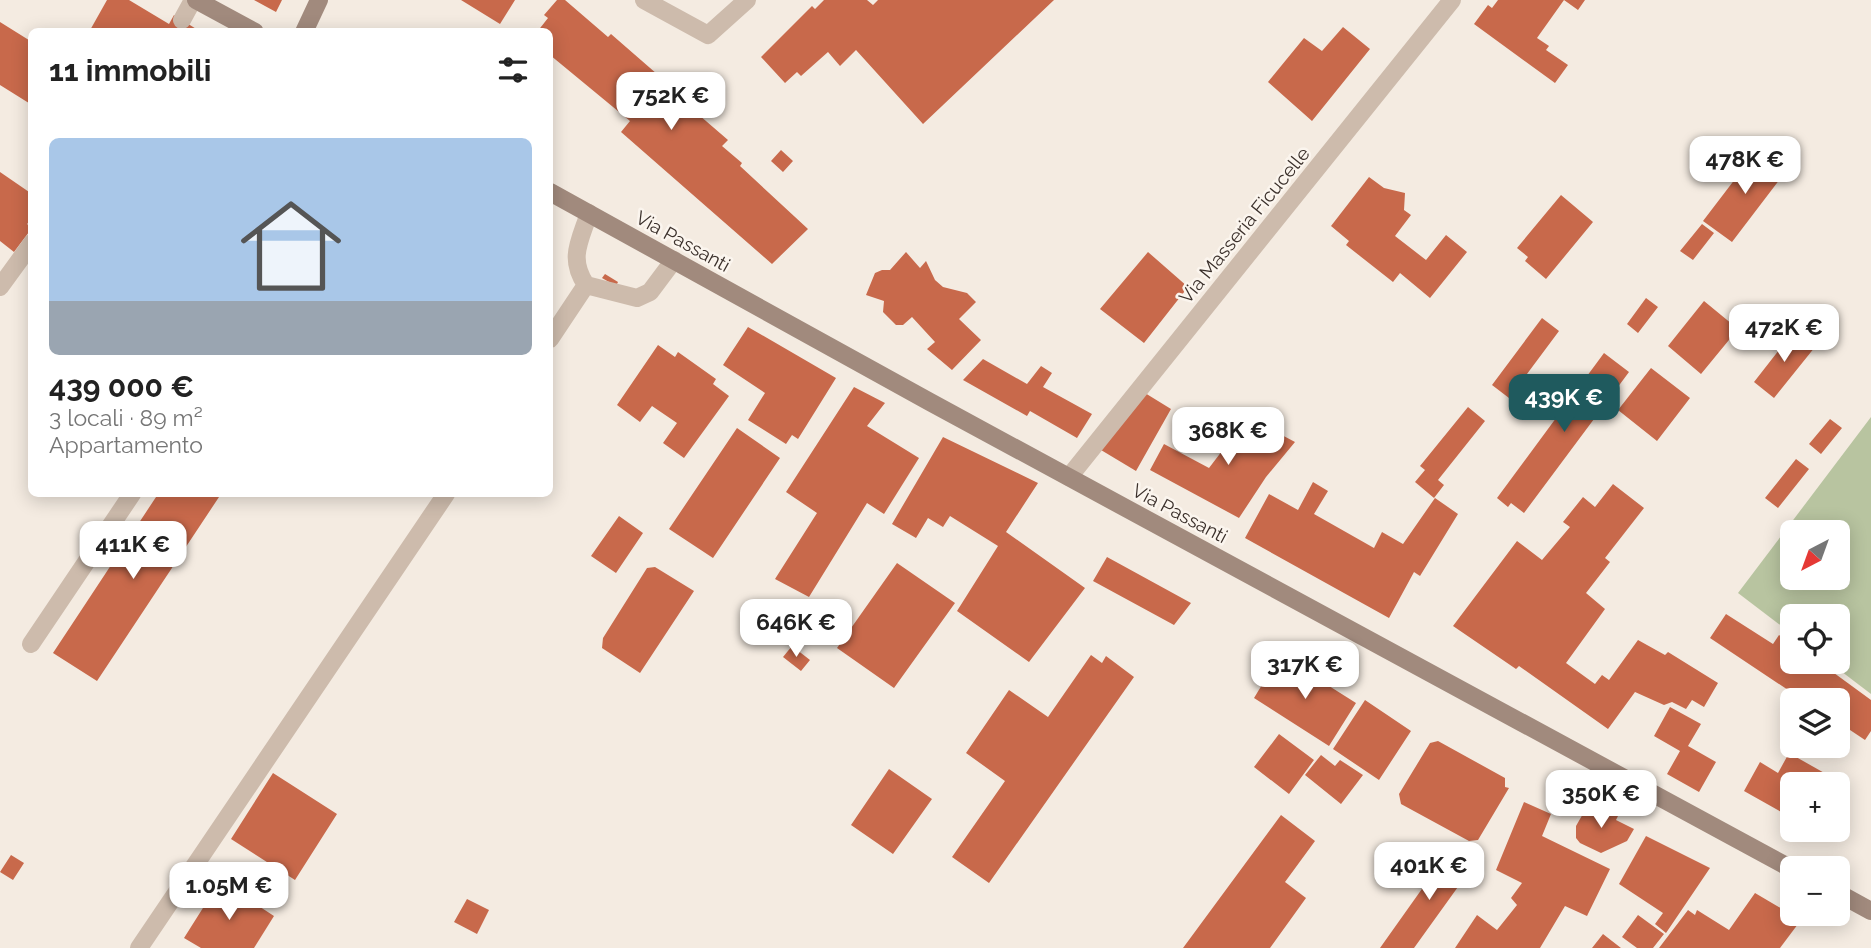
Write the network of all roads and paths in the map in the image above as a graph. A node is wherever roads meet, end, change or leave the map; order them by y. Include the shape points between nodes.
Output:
1 (195, 0) edge
2 (319, 0) edge
3 (645, 0) edge
4 (747, 0) edge
5 (1452, 0) edge
6 (182, 20) dead end
7 (248, 28) edge
8 (306, 28) edge
9 (553, 194) edge
10 (589, 213) junction
11 (28, 248) edge
12 (674, 260) junction
13 (586, 285) junction
14 (0, 287) edge
15 (553, 334) edge
16 (1069, 477) junction
17 (130, 497) edge
18 (444, 497) edge
19 (31, 644) dead end
20 (1780, 862) edge
21 (1850, 900) edge
22 (1871, 911) edge
23 (139, 948) edge

1 - 6 street
1 - 7 main road
2 - 8 main road
3 - 4 street via 708,36
5 - 16 street, Via Masseria Ficucelle
9 - 10 main road, Via Passanti
10 - 12 main road, Via Passanti
10 - 13 street via 575,254
11 - 14 street
12 - 13 street via 650,292 637,298
12 - 16 main road, Via Passanti
13 - 15 street
16 - 20 main road, Via Passanti
17 - 19 street
18 - 23 street
21 - 22 main road

